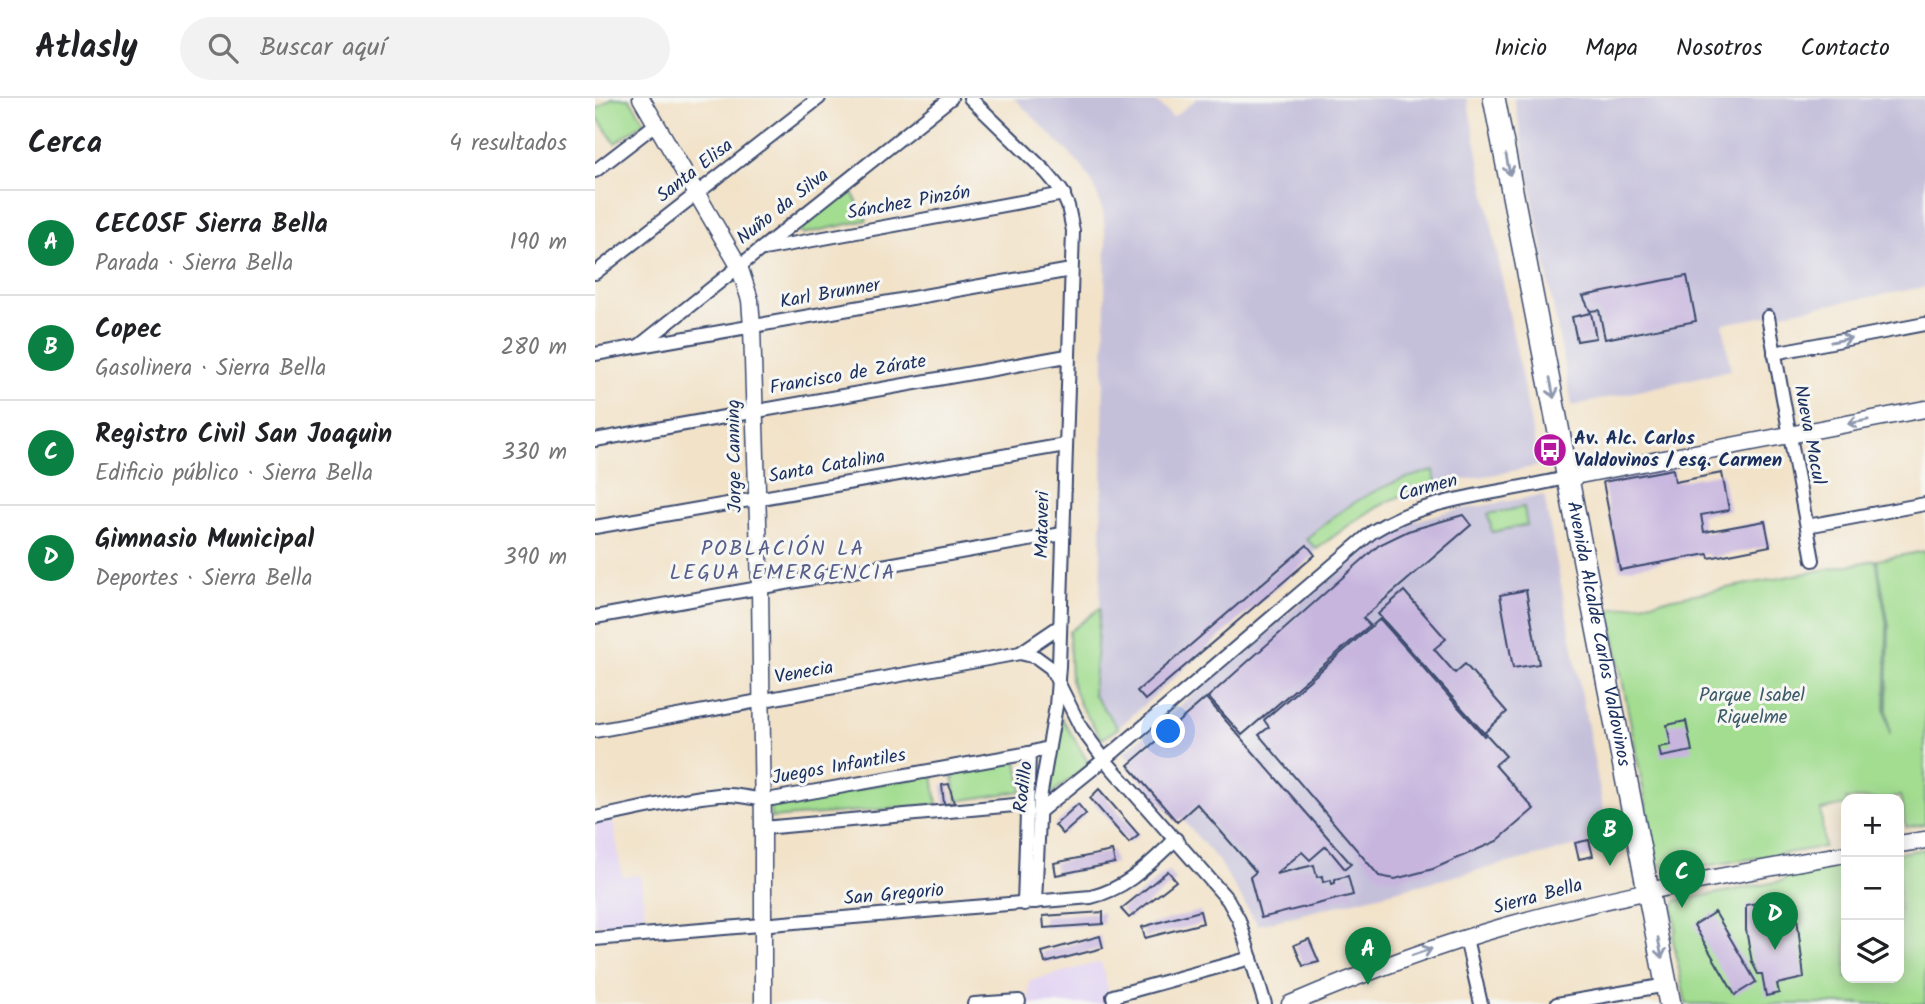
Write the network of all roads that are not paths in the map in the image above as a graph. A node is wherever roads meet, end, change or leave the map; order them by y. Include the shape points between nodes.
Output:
1 (641, 98) edge
2 (819, 98) edge
3 (951, 98) edge
4 (970, 98) edge
5 (1494, 98) edge
6 (656, 124) junction
7 (595, 171) edge
8 (697, 194) junction
9 (1064, 194) junction
10 (761, 250) junction
11 (739, 266) junction
12 (1071, 270) junction
13 (595, 274) edge
14 (1768, 317) dead end
15 (1925, 324) edge
16 (752, 327) junction
17 (638, 347) junction
18 (1775, 353) junction
19 (595, 354) edge
20 (1067, 356) junction
21 (1925, 409) edge
22 (755, 412) junction
23 (1790, 435) junction
24 (595, 440) edge
25 (1065, 445) junction
26 (1569, 477) junction
27 (757, 499) junction
28 (1925, 504) edge
29 (1807, 526) junction
30 (595, 527) edge
31 (1062, 534) junction
32 (1813, 560) dead end
33 (760, 587) junction
34 (595, 617) edge
35 (1060, 626) junction
36 (1020, 653) junction
37 (1057, 678) junction
38 (760, 700) junction
39 (595, 731) edge
40 (1048, 748) junction
41 (1029, 753) junction
42 (1104, 759) junction
43 (763, 800) junction
44 (1026, 804) junction
45 (1039, 812) junction
46 (595, 818) edge
47 (763, 828) junction
48 (1176, 839) junction
49 (1925, 839) edge
50 (1904, 843) edge
51 (1841, 855) edge
52 (1649, 892) junction
53 (1030, 903) junction
54 (764, 925) junction
55 (1466, 938) junction
56 (595, 939) edge
57 (1251, 958) junction
58 (1668, 994) edge
59 (1019, 1000) dead end
60 (1114, 1000) edge
61 (763, 1004) edge
62 (974, 1004) edge
63 (1265, 1004) edge
64 (1290, 1004) edge
65 (1481, 1004) edge
66 (1557, 1004) edge

1 - 6 street, Jorge Canning
2 - 8 street, Santa Elisa
3 - 10 street, Nuño da Silva
4 - 9 street, Mataveri
5 -> 26 main road, Avenida Alcalde Carlos Valdovinos
6 - 7 street
6 - 8 street, Jorge Canning
8 - 11 street, Jorge Canning
8 - 13 street, Santa Elisa
9 - 10 street, Sánchez Pinzón
9 - 12 street, Mataveri via 1073,231
10 - 11 street, Nuño da Silva
11 - 16 street, Jorge Canning via 750,300
11 - 17 street, Nuño da Silva
12 - 16 street, Karl Brunner
12 - 20 street, Mataveri
14 - 18 street, Nueva Macul
18 -> 15 street
16 - 17 street, Karl Brunner
16 - 22 street, Jorge Canning
17 - 19 street, Karl Brunner
18 - 23 street, Nueva Macul
20 - 22 street, Francisco de Zárate
20 - 25 street, Mataveri
21 -> 23 street, Carmen
22 - 24 street, Francisco de Zárate
22 - 27 street, Jorge Canning
23 - 26 street, Carmen
23 - 29 street, Nueva Macul
25 - 27 street, Santa Catalina
25 - 31 street, Mataveri
26 - 42 street, Carmen via 1428,507 1379,527
26 - 52 main road, Avenida Alcalde Carlos Valdovinos
27 - 30 street, Santa Catalina
27 - 33 street, Jorge Canning
28 - 29 street
29 - 32 street, Nueva Macul
31 - 33 street
31 - 35 street, Mataveri
33 - 34 street
33 - 38 street, Jorge Canning
35 - 36 street, Venecia
35 - 37 street, Mataveri
36 - 37 street via 1041,660
36 - 38 street, Venecia
37 - 40 street, Rodillo
37 - 42 street, Mataveri via 1081,728
38 - 39 street, Venecia
38 - 43 street, Jorge Canning
40 - 41 street, Juegos Infantiles
40 - 45 street, Rodillo
41 - 43 street, Juegos Infantiles
41 - 44 street, Rodillo
42 - 45 street, Carmen
42 - 48 street, Mataveri
43 - 46 street, Juegos Infantiles via 720,795
43 - 47 street, Jorge Canning
44 - 47 street
44 - 53 street, Rodillo
45 - 53 street, Rodillo
47 - 54 street, Jorge Canning
48 - 53 street, San Gregorio via 1112,892
48 - 57 street, Mataveri via 1228,900
49 - 50 street
51 - 52 street, Sierra Bella
52 - 55 street, Sierra Bella
52 -> 58 main road, Avenida Alcalde Carlos Valdovinos
53 - 54 street, San Gregorio
54 - 56 street, San Gregorio
54 - 61 street, Jorge Canning
64 -> 55 street, Sierra Bella
55 - 65 street
57 - 60 street
57 - 63 street, Mataveri
58 - 66 street
59 - 62 street

